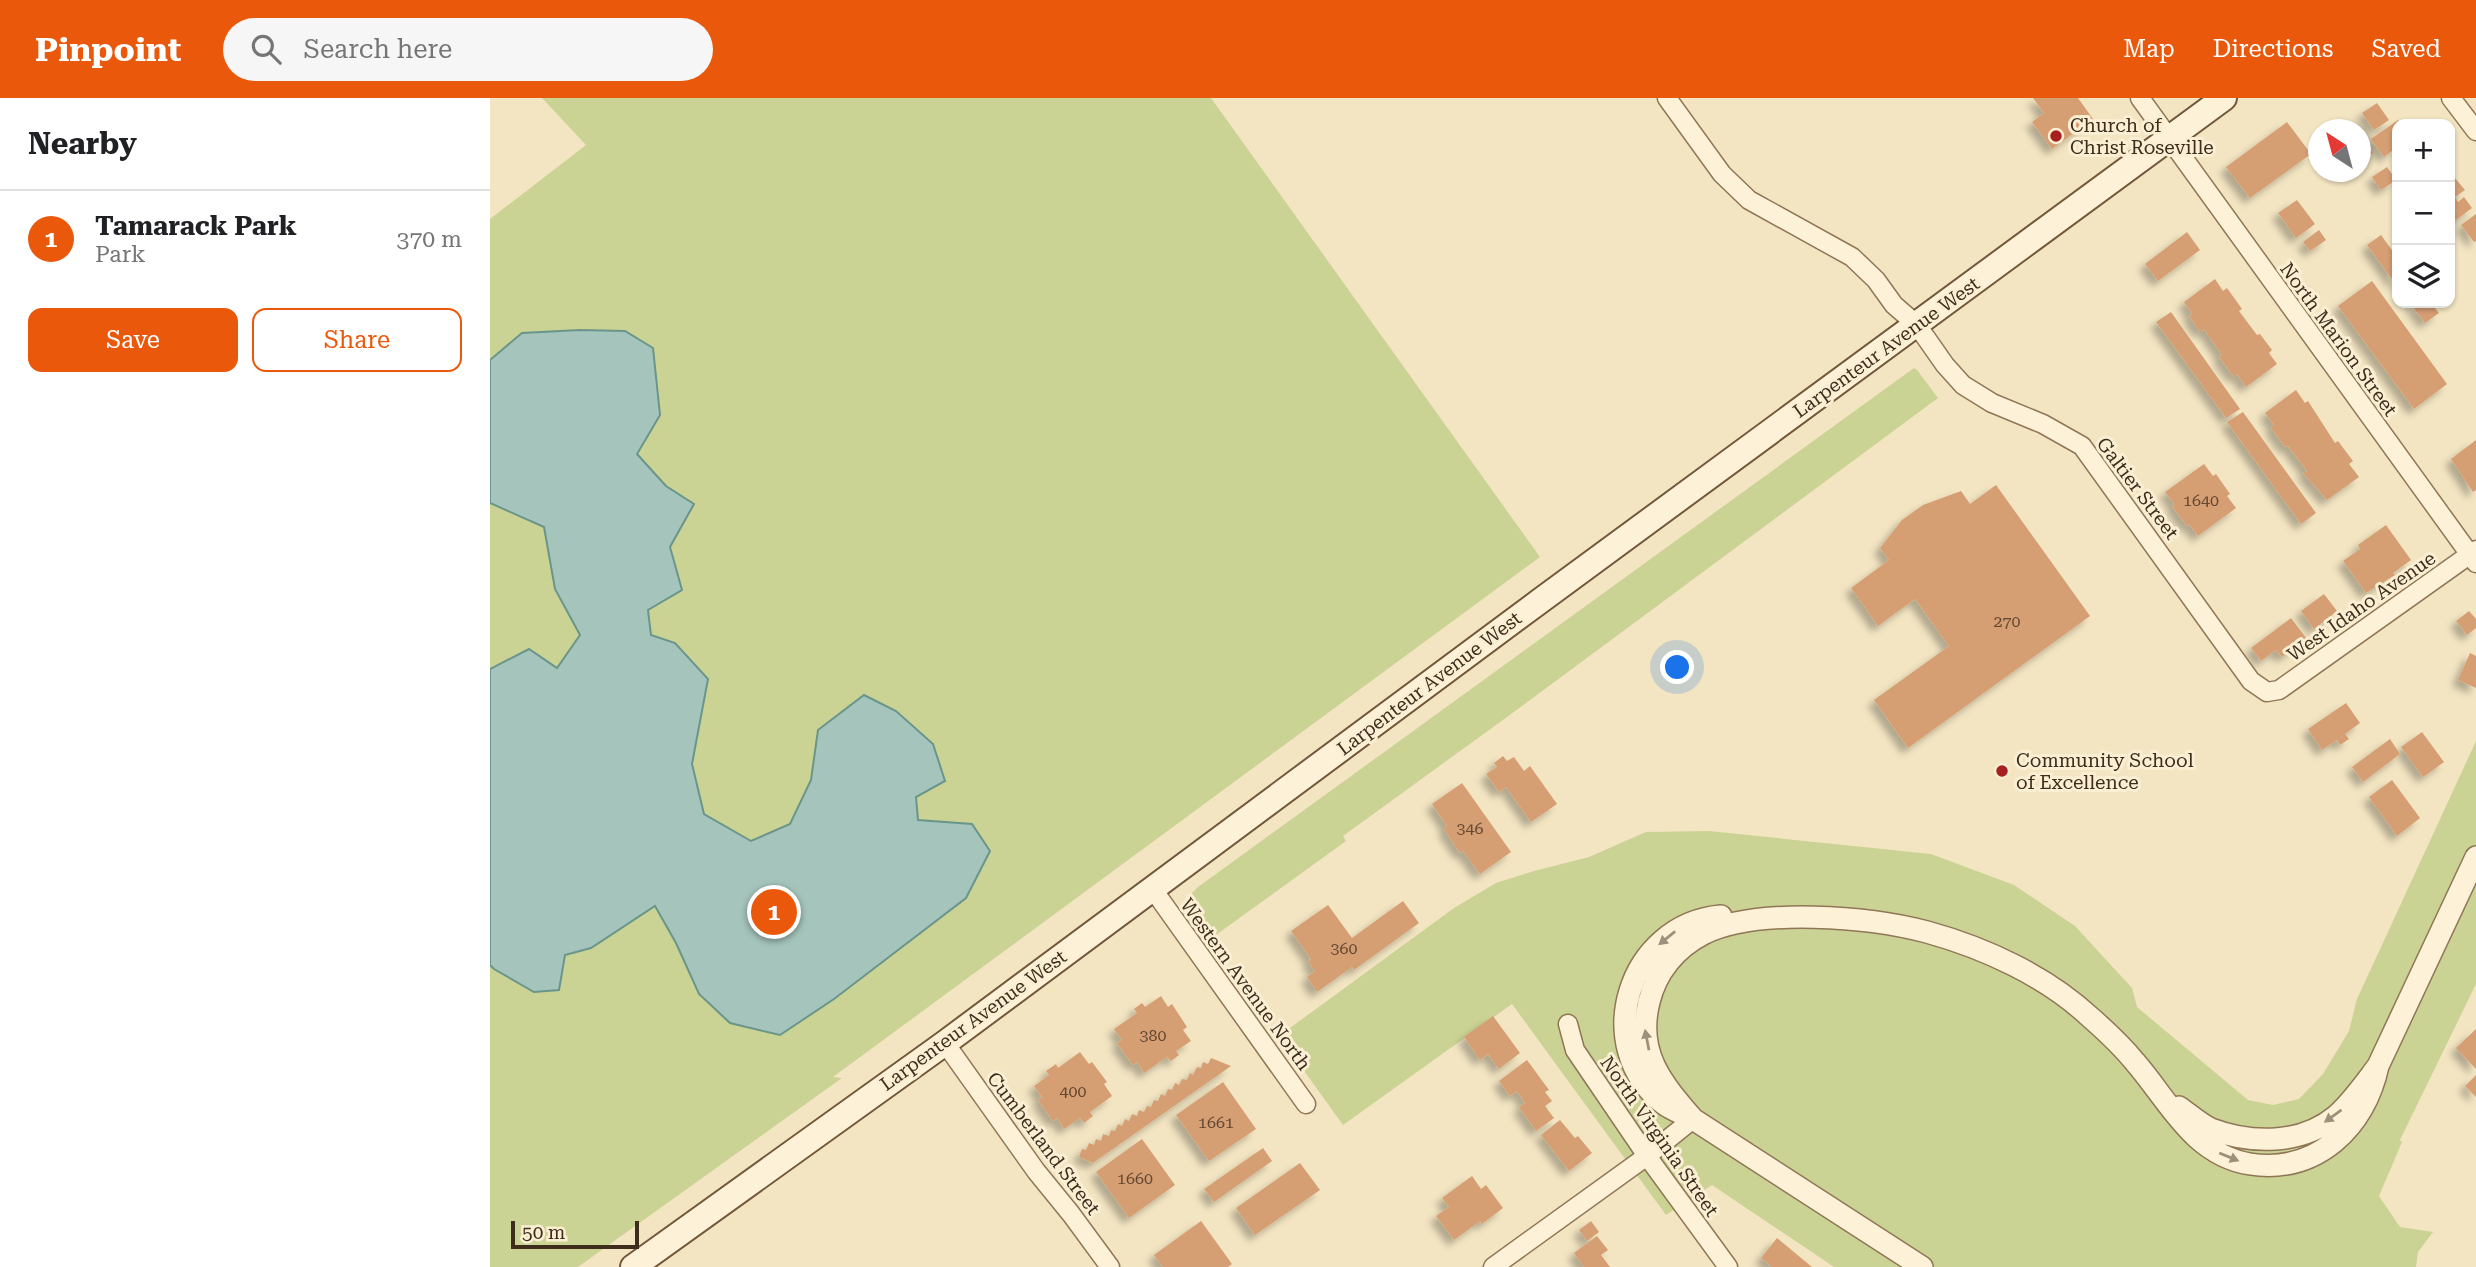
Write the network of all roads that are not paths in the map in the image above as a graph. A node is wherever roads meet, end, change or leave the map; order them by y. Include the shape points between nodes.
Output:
1 (1667, 98) edge
2 (2140, 98) edge
3 (2224, 98) edge
4 (2451, 98) edge
5 (2476, 131) edge
6 (2169, 138) junction
7 (1917, 325) junction
8 (2474, 556) edge
9 (2267, 692) joint
10 (2476, 857) edge
11 (1152, 888) junction
12 (1567, 1024) dead end
13 (945, 1043) junction
14 (1306, 1104) dead end
15 (1693, 1119) junction
16 (1647, 1156) junction
17 (633, 1267) edge
18 (1110, 1267) edge
19 (1493, 1267) edge
20 (1728, 1267) edge
21 (1922, 1267) edge

1 - 7 street, Galtier Street via 1722,174 1749,200 1852,257
2 - 6 street, North Marion Street
3 - 6 main road, Larpenteur Avenue West
4 - 5 street
6 - 7 main road, Larpenteur Avenue West
6 - 8 street, North Marion Street
7 - 9 street, Galtier Street via 1963,385 2082,446 2252,681
7 - 11 main road, Larpenteur Avenue West
8 - 9 street, West Idaho Avenue via 2279,690
10 - 15 street via 2378,1066 2335,1117 2306,1132 2276,1140 2250,1140 2209,1128 2163,1096 2135,1060 2088,1014 2034,975 1929,933 1885,923 1821,918 1754,919 1706,933 1666,964 1653,985 1644,1027 1647,1046 1657,1075
11 - 13 main road, Larpenteur Avenue West
11 - 14 street, Western Avenue North
12 - 16 street, North Virginia Street via 1575,1050
13 - 17 main road, Larpenteur Avenue West
13 - 18 street, Cumberland Street
15 - 16 street
15 - 21 street
16 - 19 street
16 - 20 street, North Virginia Street

